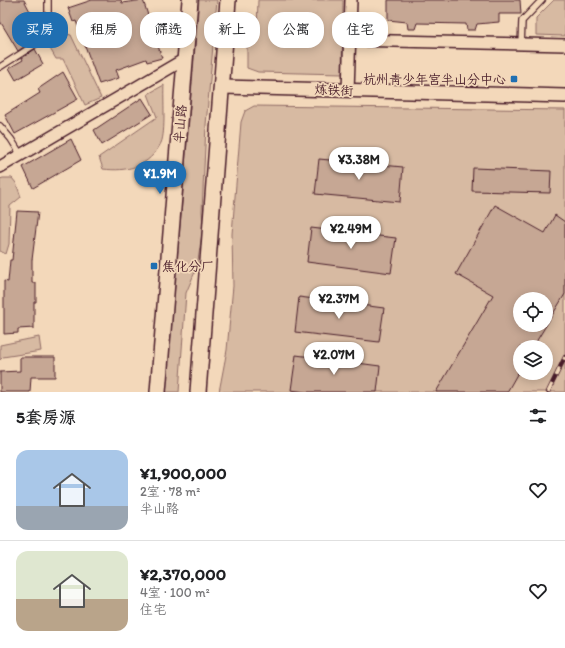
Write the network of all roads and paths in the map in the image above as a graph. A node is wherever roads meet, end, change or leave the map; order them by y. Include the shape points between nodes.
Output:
1 (48, 0) edge
2 (190, 0) edge
3 (228, 0) edge
4 (351, 0) edge
5 (542, 0) edge
6 (351, 12) edge
7 (388, 41) edge
8 (521, 45) junction
9 (565, 45) edge
10 (350, 48) edge
11 (185, 59) junction
12 (0, 67) edge
13 (223, 87) junction
14 (348, 91) junction
15 (565, 96) edge
16 (0, 126) edge
17 (21, 155) junction
18 (0, 167) edge
19 (158, 392) edge
20 (198, 392) edge

1 - 12 lane via 48,29 42,40
2 - 11 main road, 半山路
3 - 13 main road
4 - 6 street
5 - 8 lane via 522,21
7 - 8 street
8 - 9 street
10 - 14 street
11 - 17 street
11 - 19 main road, 半山路
13 - 14 street, 炼铁街
13 - 20 main road
14 - 15 street, 炼铁街
16 - 17 lane
17 - 18 street

